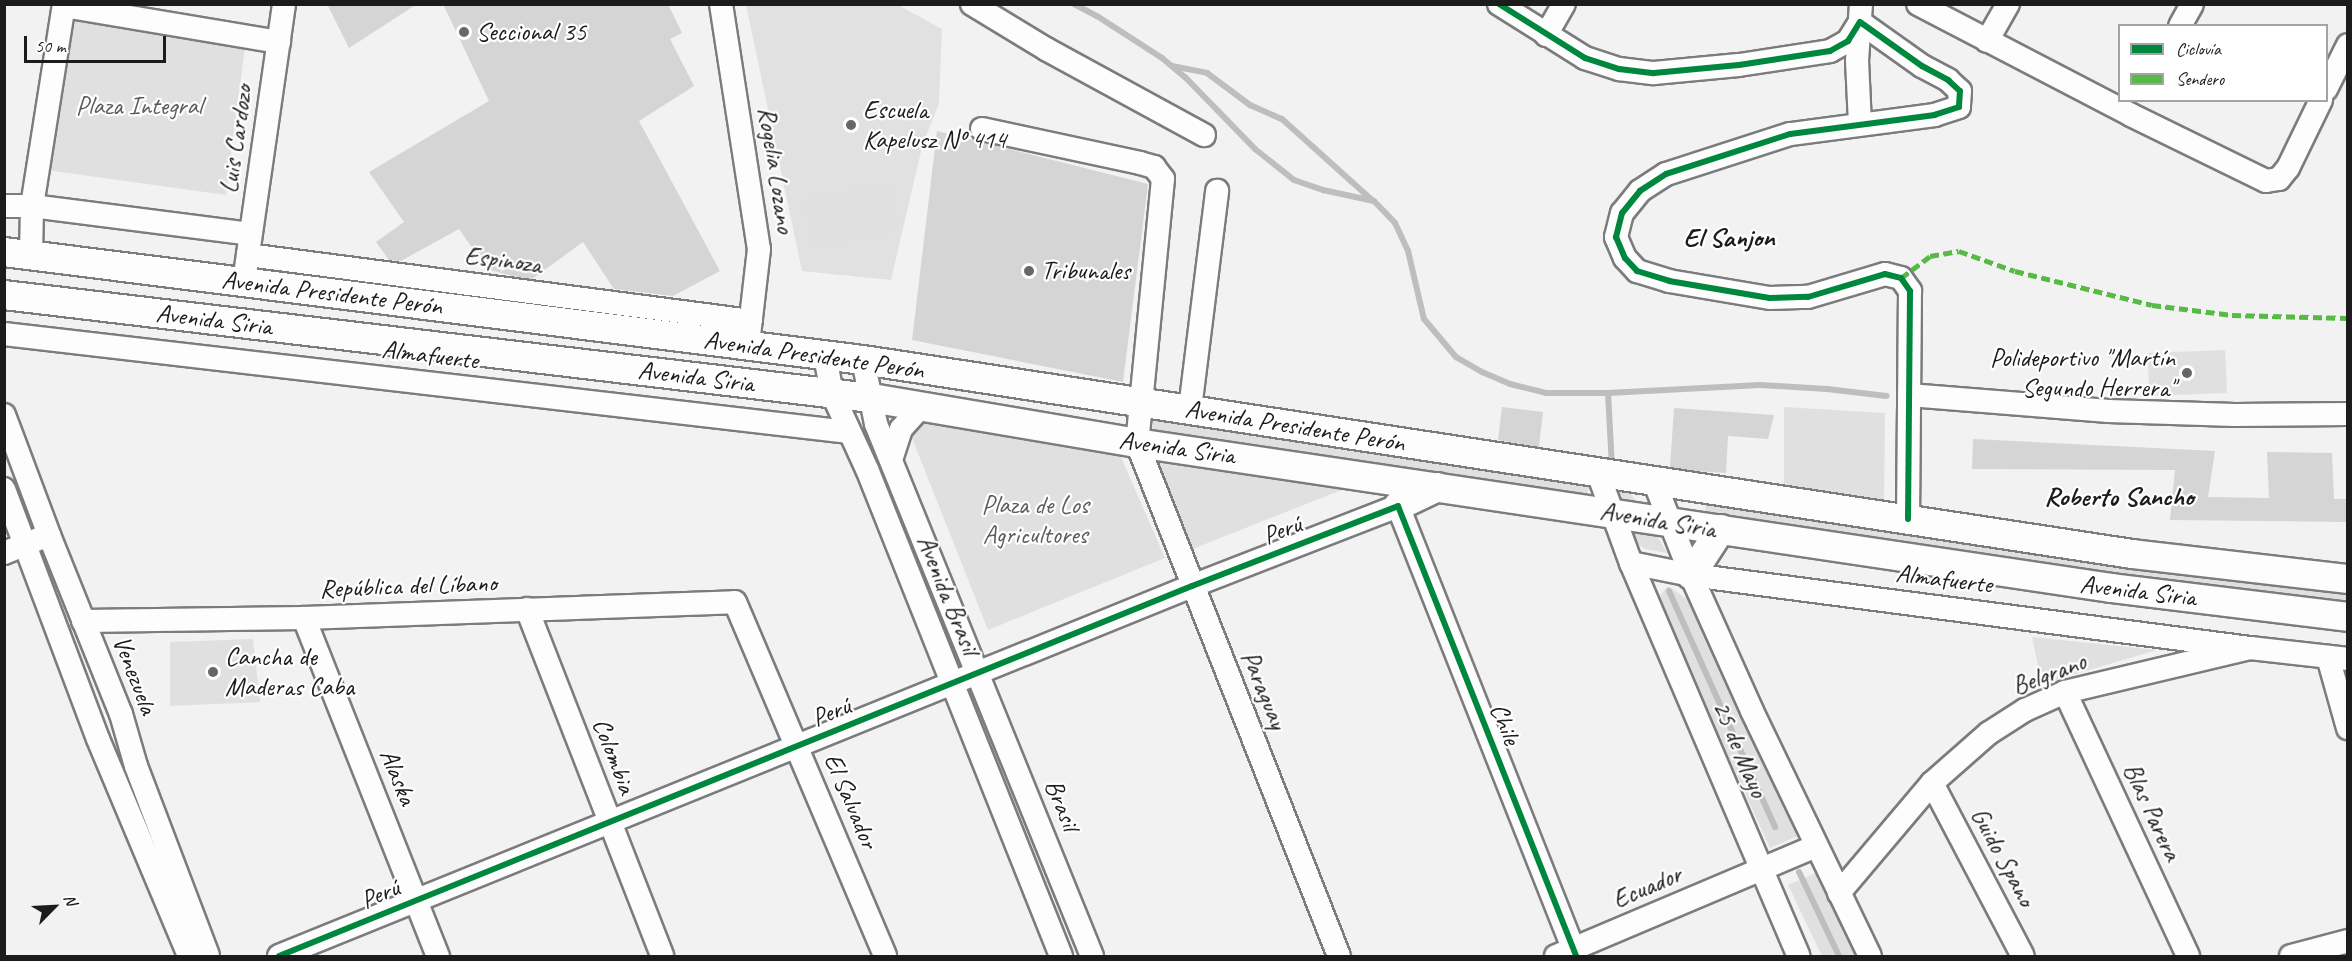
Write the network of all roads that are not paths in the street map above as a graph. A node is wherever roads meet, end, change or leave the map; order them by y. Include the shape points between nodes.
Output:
1 (284, 4) edge
2 (972, 4) edge
3 (1499, 4) edge
4 (1564, 4) edge
5 (1918, 4) edge
6 (2008, 4) edge
7 (2192, 4) edge
8 (64, 5) edge
9 (720, 5) edge
10 (1860, 13) edge
11 (2181, 24) edge
12 (1546, 35) junction
13 (1987, 41) junction
14 (279, 42) junction
15 (2348, 45) edge
16 (2328, 85) edge
17 (2118, 100) edge
18 (2320, 102) edge
19 (2135, 108) edge
20 (1860, 124) junction
21 (982, 129) dead end
22 (1203, 135) dead end
23 (1217, 192) dead end
24 (4, 206) edge
25 (32, 206) junction
26 (18, 253) edge
27 (247, 257) junction
28 (4, 295) edge
29 (749, 333) junction
30 (4, 334) edge
31 (825, 355) junction
32 (863, 360) junction
33 (832, 393) junction
34 (1909, 395) junction
35 (871, 398) junction
36 (1141, 402) junction
37 (920, 408) junction
38 (1191, 409) junction
39 (2348, 414) edge
40 (4, 415) edge
41 (849, 432) junction
42 (1137, 443) junction
43 (891, 460) junction
44 (1610, 475) junction
45 (1654, 481) junction
46 (1438, 487) junction
47 (4, 489) edge
48 (1398, 506) junction
49 (1613, 513) junction
50 (1908, 519) junction
51 (1668, 520) junction
52 (1721, 529) junction
53 (49, 535) junction
54 (26, 544) junction
55 (4, 553) edge
56 (1631, 563) junction
57 (1691, 575) junction
58 (2348, 579) edge
59 (1192, 586) junction
60 (735, 602) joint
61 (527, 609) junction
62 (2348, 616) edge
63 (304, 618) junction
64 (83, 621) junction
65 (2250, 648) junction
66 (2338, 658) edge
67 (978, 675) junction
68 (952, 685) junction
69 (2065, 693) junction
70 (2348, 728) edge
71 (797, 747) junction
72 (1932, 783) junction
73 (609, 822) junction
74 (1808, 849) junction
75 (1769, 866) junction
76 (1839, 893) junction
77 (416, 900) junction
78 (2348, 941) edge
79 (1568, 954) edge
80 (189, 957) edge
81 (208, 957) edge
82 (279, 957) edge
83 (438, 957) edge
84 (662, 957) edge
85 (885, 957) edge
86 (1061, 957) edge
87 (1092, 957) edge
88 (1339, 957) edge
89 (1799, 957) edge
90 (1870, 957) edge
91 (2023, 957) edge
92 (2188, 957) edge
93 (2291, 957) edge

1 - 14 street, Luis Cardozo
2 - 22 street
3 - 12 street
4 - 12 street
5 - 13 street
6 - 13 street
7 - 11 street
8 - 14 street
8 - 25 street
9 - 29 street, Rogelia Lozano via 759,249
10 - 12 street via 1848,40 1830,51 1654,73 1618,69 1585,58
10 - 20 street
10 - 20 street via 1922,66 1960,91 1959,107 1935,116
13 - 17 street
14 - 27 street, Luis Cardozo
15 - 16 street
18 - 19 street via 2288,168 2279,179 2266,181
20 - 34 street via 1790,134 1666,174 1640,191 1622,213 1616,237 1625,258 1637,271 1669,281 1770,298 1808,297 1885,274 1901,278 1910,291
21 - 36 street via 1154,166 1163,179
23 - 38 street
24 - 25 street
25 - 26 street
25 - 27 street
26 - 27 main road, Avenida Presidente Perón
27 - 29 main road, Avenida Presidente Perón
28 - 33 main road, Avenida Siria
29 - 31 main road, Avenida Presidente Perón
30 - 41 street, Almafuerte
31 - 32 main road, Avenida Presidente Perón
31 - 33 street, Avenida Brasil
32 - 35 street, Avenida Brasil
32 - 36 main road, Avenida Presidente Perón
33 - 35 main road, Avenida Siria
33 - 41 street, Avenida Brasil
34 - 39 street via 2108,411
34 - 50 street
35 - 37 main road, Avenida Siria
35 - 43 street, Avenida Brasil via 876,424
36 - 38 main road, Avenida Presidente Perón
36 - 42 street
37 - 42 main road, Avenida Siria
37 - 43 street via 901,429
38 - 44 main road, Avenida Presidente Perón
40 - 53 street, Venezuela
41 - 68 street, Avenida Brasil
42 - 46 main road, Avenida Siria
42 - 59 street, Paraguay
43 - 67 street, Avenida Brasil
44 - 45 main road, Avenida Siria
44 - 49 street, 25 de Mayo
45 - 50 main road, Avenida Siria
45 - 51 street, 25 de Mayo
46 - 48 main road
46 - 49 main road, Avenida Siria
47 - 54 street
48 - 59 street, Perú
48 - 79 street, Chile
49 - 51 main road, Avenida Siria
49 - 56 street, 25 de Mayo
50 - 58 main road, Avenida Siria via 2132,555
51 - 52 main road, Avenida Siria
51 - 57 street, 25 de Mayo
52 - 57 main road
52 - 62 main road, Avenida Siria via 2112,588
53 - 54 street
53 - 64 street, Venezuela
54 - 55 street
54 - 80 street via 98,739
56 - 57 street, Almafuerte
56 - 75 street, 25 de Mayo
57 - 65 street, Almafuerte
57 - 74 street, 25 de Mayo
59 - 67 street, Perú
59 - 88 street, Paraguay
60 - 61 street, República del Líbano
60 - 71 street, El Salvador
61 - 63 street, República del Líbano
61 - 73 street, Colombia
63 - 64 street, República del Líbano
63 - 77 street, Alaska
64 - 81 street, Venezuela via 121,714 136,766
65 - 66 street, Belgrano
65 - 69 street, Belgrano
66 - 70 street
67 - 68 street, Perú
67 - 87 street, Brasil
68 - 71 street, Perú
68 - 86 street, Avenida Brasil
69 - 72 street, Belgrano via 2025,710 1989,733
69 - 92 street, Blas Parera
71 - 73 street, Perú
71 - 85 street, El Salvador
72 - 76 street, Belgrano
72 - 91 street, Guido Spano
73 - 77 street, Perú
73 - 84 street, Colombia
74 - 75 street, Ecuador
74 - 76 street, 25 de Mayo
75 - 79 street, Ecuador
75 - 89 street, 25 de Mayo
76 - 90 street, 25 de Mayo
77 - 82 street, Perú
77 - 83 street, Alaska
78 - 93 street

